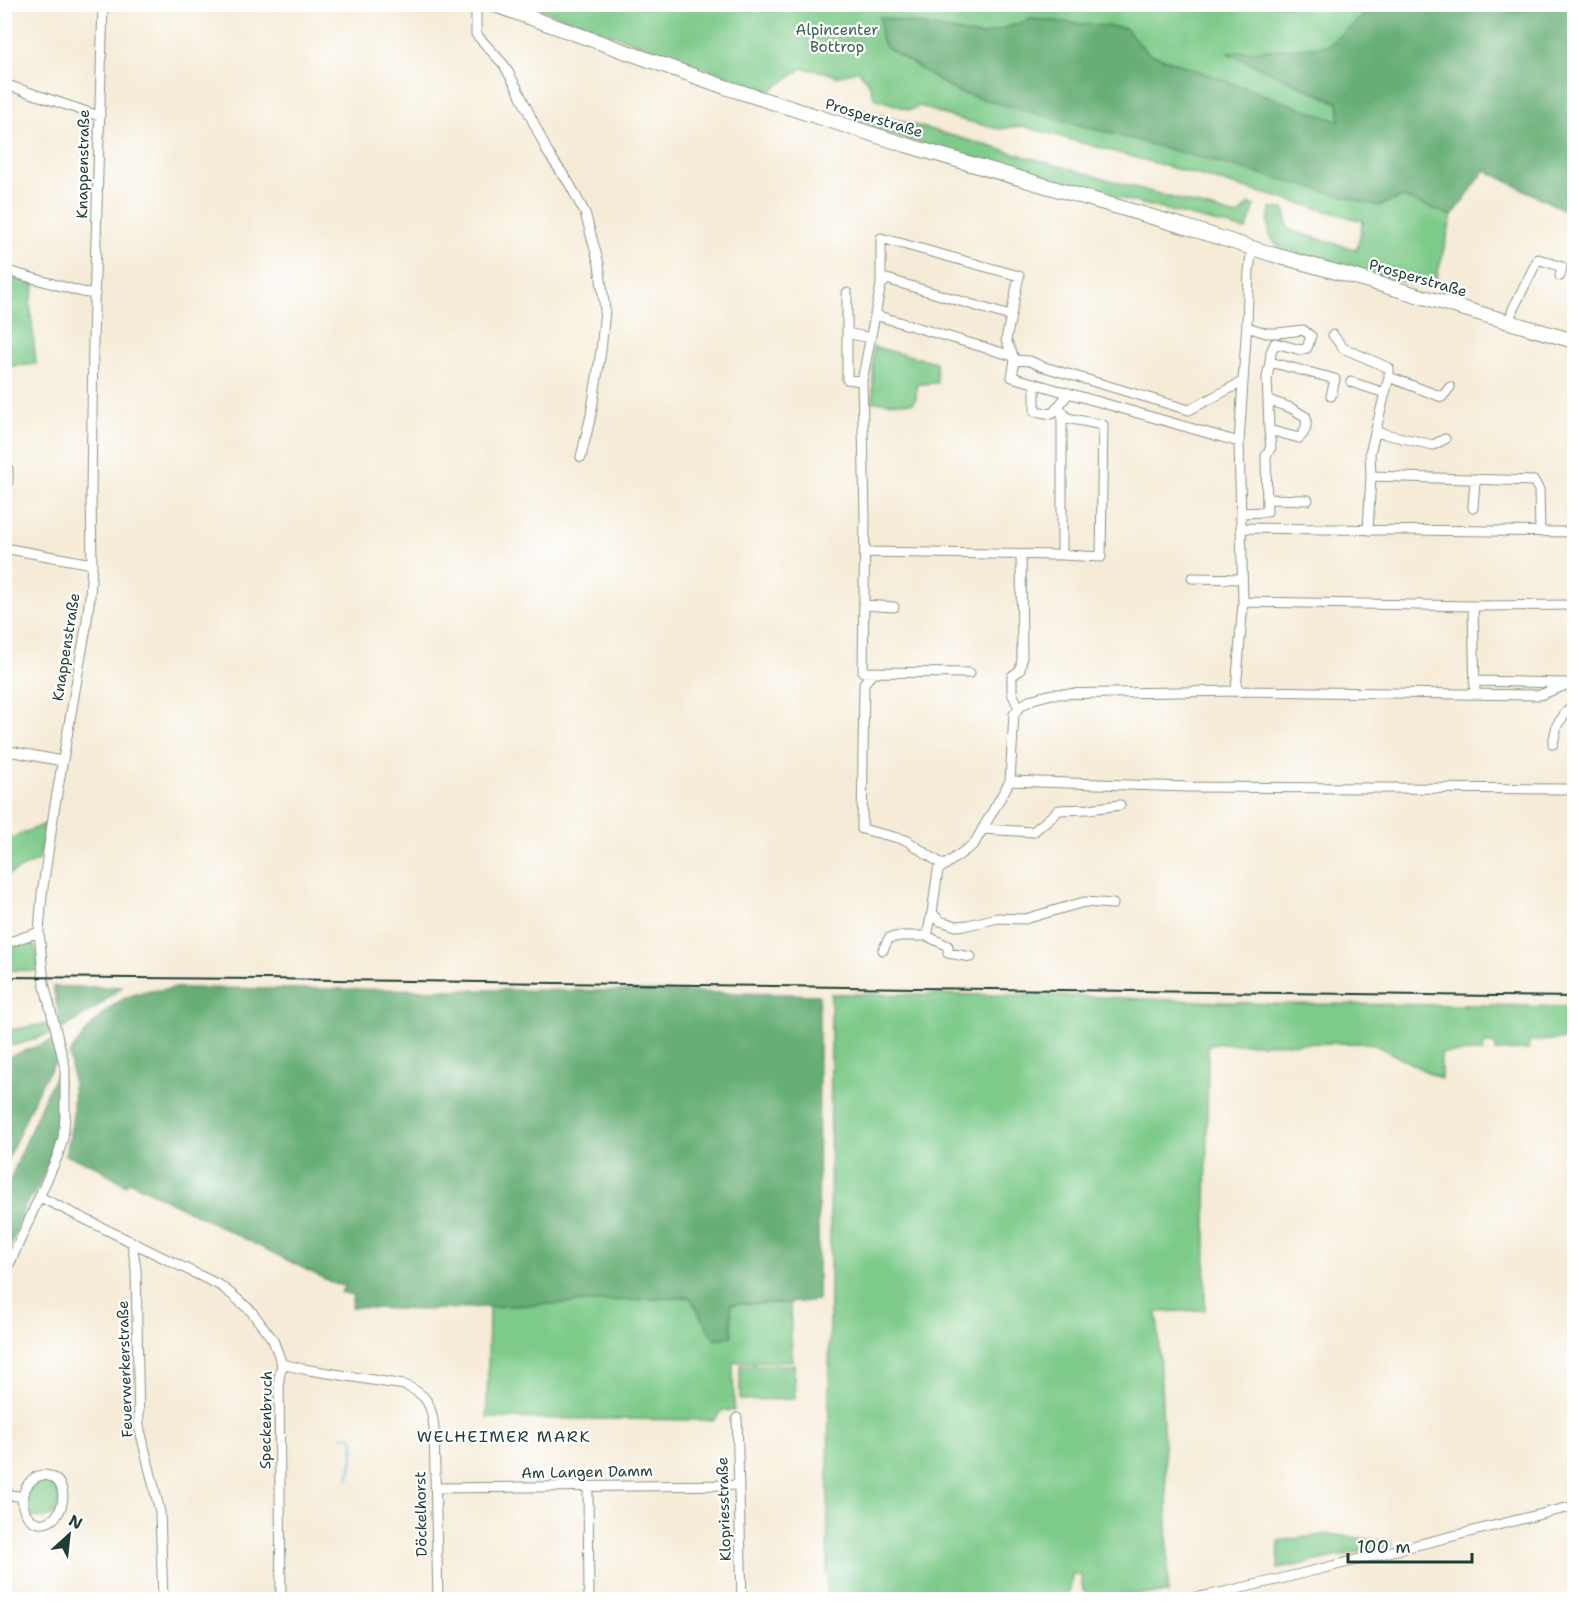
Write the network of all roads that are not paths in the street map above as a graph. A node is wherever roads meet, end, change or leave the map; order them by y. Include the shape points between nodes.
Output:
1 (103, 4) edge
2 (476, 4) edge
3 (492, 4) edge
4 (4, 84) edge
5 (99, 116) junction
6 (1252, 248) junction
7 (4, 270) edge
8 (1560, 276) dead end
9 (881, 285) junction
10 (847, 293) dead end
11 (95, 294) junction
12 (875, 315) junction
13 (1010, 316) junction
14 (1509, 322) junction
15 (1247, 327) junction
16 (847, 333) junction
17 (1333, 335) dead end
18 (870, 338) junction
19 (1575, 341) edge
20 (1014, 358) junction
21 (1270, 362) junction
22 (1389, 377) junction
23 (862, 381) junction
24 (1242, 382) junction
25 (1351, 382) dead end
26 (1035, 383) junction
27 (1450, 387) dead end
28 (1069, 393) junction
29 (1385, 393) junction
30 (1331, 396) dead end
31 (1268, 400) junction
32 (1060, 409) junction
33 (1269, 430) junction
34 (1376, 432) junction
35 (1445, 439) dead end
36 (1239, 442) junction
37 (581, 457) dead end
38 (4, 467) edge
39 (1371, 476) junction
40 (1475, 479) junction
41 (4, 486) edge
42 (1267, 499) junction
43 (1308, 500) dead end
44 (1473, 508) dead end
45 (1240, 513) junction
46 (1241, 528) junction
47 (1368, 530) junction
48 (1540, 532) junction
49 (1575, 532) edge
50 (4, 548) edge
51 (865, 552) junction
52 (1021, 555) junction
53 (1062, 555) junction
54 (92, 564) junction
55 (1192, 578) dead end
56 (1242, 579) junction
57 (1243, 602) junction
58 (864, 605) junction
59 (1575, 605) edge
60 (1473, 606) junction
61 (894, 607) dead end
62 (874, 672) junction
63 (970, 674) dead end
64 (1474, 681) junction
65 (1573, 683) edge
66 (1245, 691) junction
67 (1474, 694) junction
68 (1575, 702) edge
69 (1019, 708) junction
70 (1553, 744) dead end
71 (4, 750) edge
72 (62, 761) junction
73 (1010, 781) junction
74 (1575, 789) edge
75 (1120, 805) dead end
76 (982, 829) junction
77 (943, 865) junction
78 (1113, 904) dead end
79 (932, 913) junction
80 (39, 932) junction
81 (927, 936) junction
82 (4, 944) edge
83 (883, 950) dead end
84 (971, 957) dead end
85 (40, 1197) junction
86 (132, 1243) junction
87 (4, 1276) edge
88 (282, 1364) junction
89 (737, 1418) dead end
90 (739, 1485) junction
91 (588, 1487) junction
92 (436, 1488) junction
93 (4, 1494) edge
94 (24, 1497) junction
95 (1575, 1506) edge
96 (163, 1599) edge
97 (281, 1599) edge
98 (438, 1599) edge
99 (589, 1599) edge
100 (742, 1599) edge
101 (1181, 1599) edge

1 - 5 street, Knappenstraße
2 - 37 street via 476,34 504,65 548,153 569,183 585,213 599,264 605,310 591,415
3 - 6 main road, Prosperstraße via 800,112
4 - 5 street
5 - 11 street, Knappenstraße
6 - 14 main road, Prosperstraße
6 - 15 street
7 - 11 street
8 - 14 street via 1562,267 1538,259
9 - 12 street
9 - 13 street via 887,279
9 - 13 street via 881,238 1019,276
10 - 16 street
11 - 54 street, Knappenstraße
12 - 18 street
12 - 20 street
13 - 20 street via 1006,340
14 - 19 main road, Prosperstraße
15 - 21 street via 1266,333 1303,330 1311,336 1301,350 1275,343
15 - 24 street
16 - 18 street
16 - 23 street via 847,379
17 - 22 street via 1343,348 1389,368
18 - 23 street
20 - 24 street via 1189,410
20 - 26 street via 1012,377
21 - 30 street via 1335,380
21 - 31 street
22 - 27 street via 1442,397
22 - 29 street
23 - 51 street
24 - 36 street
25 - 29 street
26 - 28 street
26 - 32 street via 1035,411 1052,414
28 - 32 street
28 - 36 street
29 - 34 street
31 - 33 street
31 - 33 street via 1291,408 1306,417 1307,423 1299,438
32 - 53 street
32 - 53 street via 1067,418 1103,424 1101,557
33 - 42 street
34 - 35 street via 1433,445
34 - 39 street via 1370,453
36 - 45 street
38 - 41 street via 8,469 8,482
39 - 40 street
39 - 47 street
40 - 44 street
40 - 48 street via 1534,480 1539,490
42 - 43 street
42 - 45 street via 1267,512
45 - 46 street
46 - 47 street
46 - 56 street
47 - 48 street
48 - 49 street
50 - 54 street
51 - 52 street
51 - 58 street
52 - 53 street
52 - 69 street via 1022,659 1020,670 1012,676 1012,693
54 - 72 street, Knappenstraße via 86,627
55 - 56 street
56 - 57 street
57 - 60 street
57 - 66 street via 1236,691
58 - 61 street
58 - 62 street via 863,672
59 - 60 street
60 - 64 street
62 - 63 street
62 - 77 street via 864,683 862,829 906,840
64 - 65 street
64 - 67 street
65 - 67 street via 1540,695
66 - 67 street
66 - 69 street via 1052,694
68 - 70 street via 1557,725
69 - 73 street via 1014,714
71 - 72 street
72 - 80 street, Knappenstraße
73 - 74 street via 1187,787
73 - 76 street
75 - 76 street via 1059,810 1033,832
76 - 77 street via 974,844
77 - 79 street via 938,870
78 - 79 street via 1084,902 1025,919 998,918 956,926 940,921
79 - 81 street
80 - 82 street
80 - 85 street, Knappenstraße via 44,983 65,1067 63,1138
81 - 83 street via 889,938
81 - 84 street via 948,946 948,953
85 - 86 street, Speckenbruch
85 - 87 street, Knappenstraße
86 - 88 street, Speckenbruch via 202,1276 236,1298 273,1340
86 - 96 street, Feuerwerkerstraße via 140,1426 160,1512
88 - 92 street, Döckelhorst via 404,1385 423,1396 433,1414
88 - 97 street, Speckenbruch
89 - 90 street, Klopriesstraße
90 - 91 street, Am Langen Damm
90 - 100 street, Klopriesstraße
91 - 92 street, Am Langen Damm
91 - 99 street
92 - 98 street, Döckelhorst
93 - 94 street
94 - 94 street via 27,1516 35,1522 50,1522 60,1510 63,1492 56,1479 42,1475 27,1484
95 - 101 street via 1276,1580

